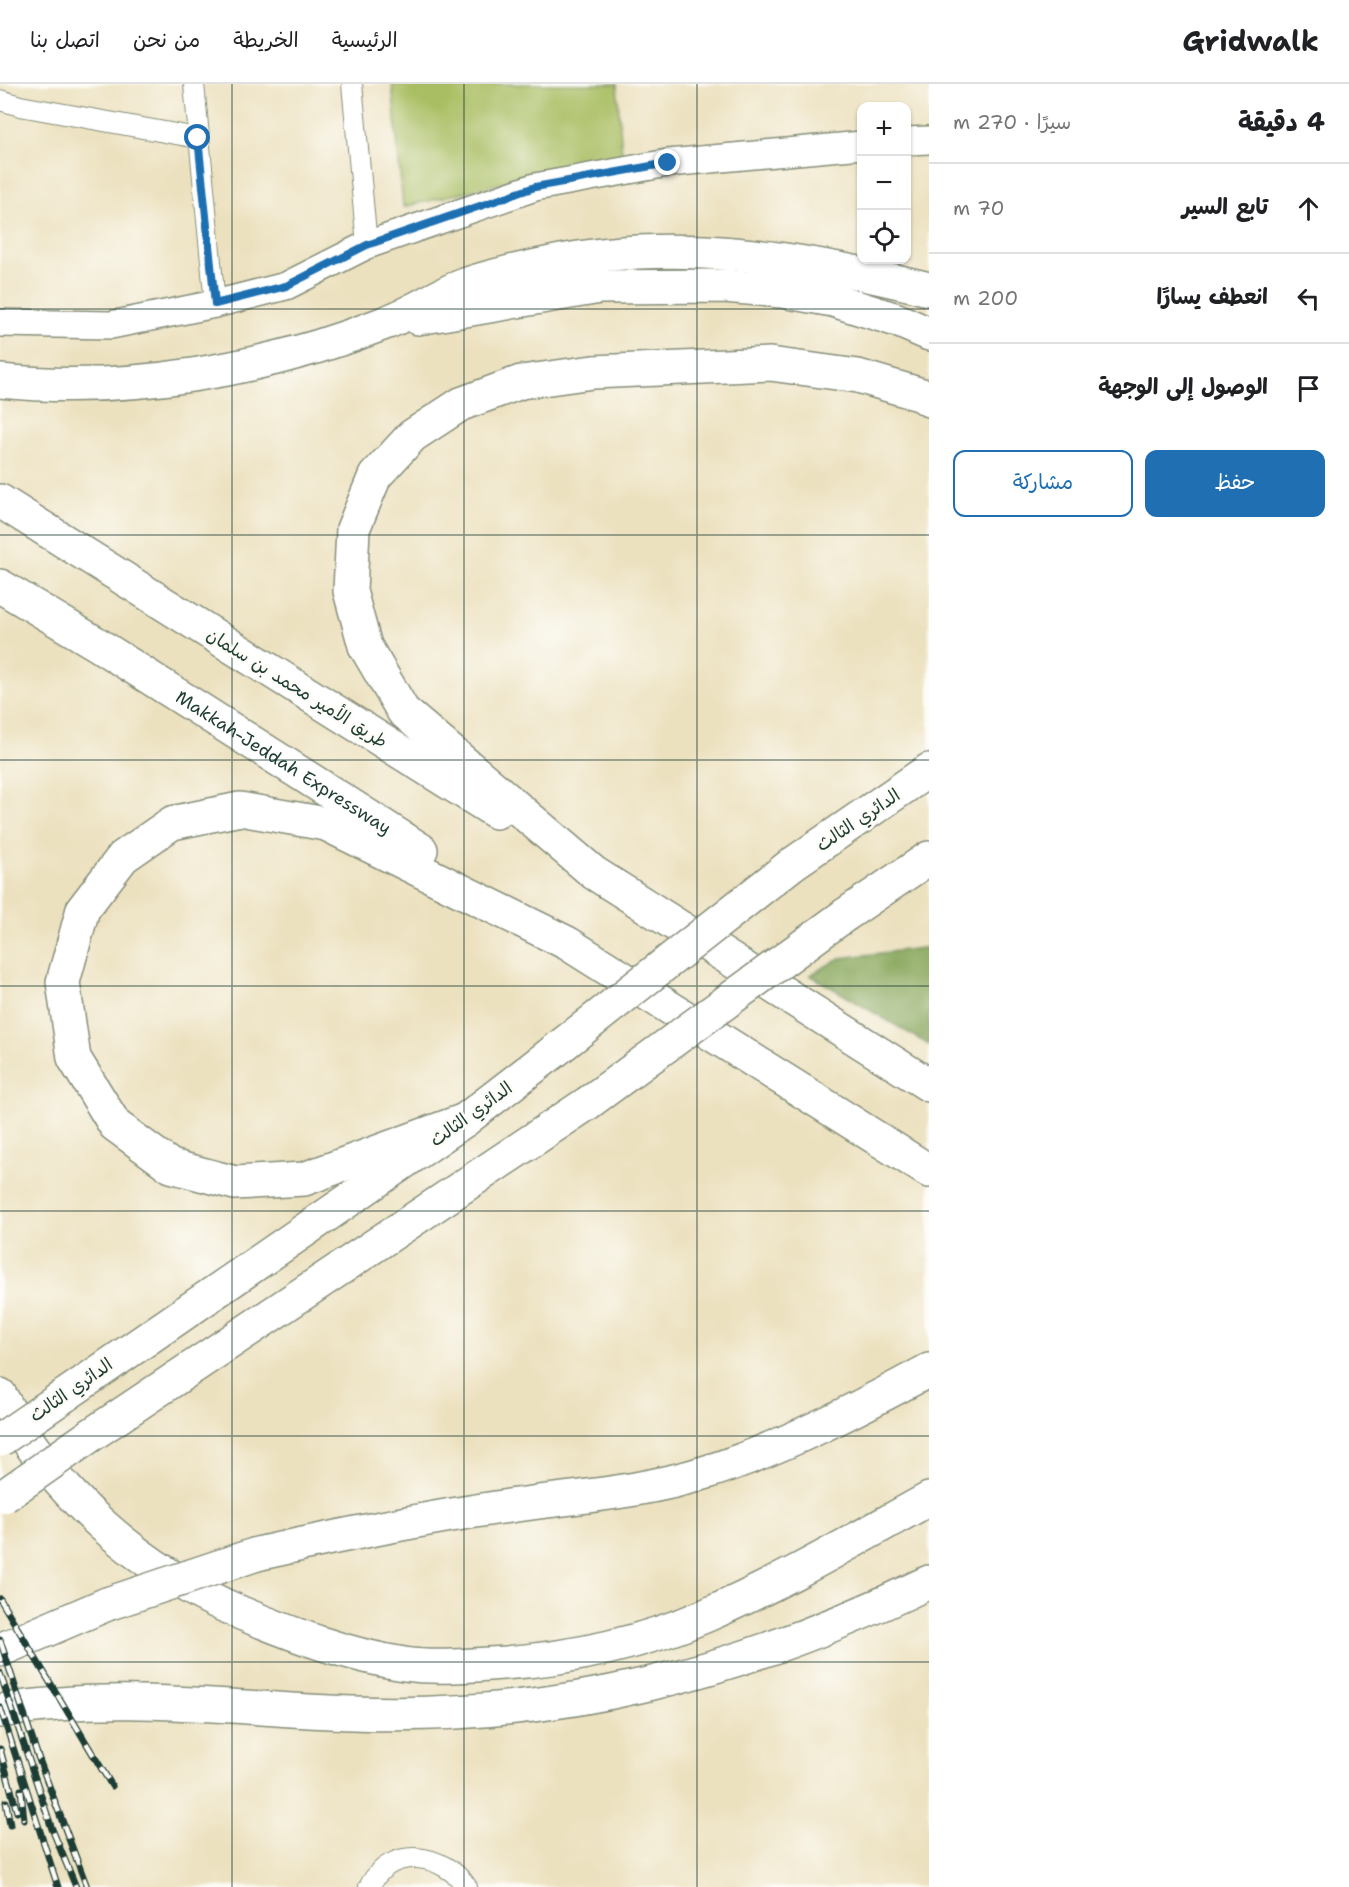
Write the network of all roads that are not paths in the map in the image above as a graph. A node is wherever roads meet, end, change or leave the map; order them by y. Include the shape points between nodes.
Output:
1 (194, 84) edge
2 (352, 84) edge
3 (0, 100) edge
4 (198, 138) junction
5 (929, 140) edge
6 (911, 141) edge
7 (857, 144) edge
8 (367, 245) junction
9 (929, 289) edge
10 (215, 304) junction
11 (0, 323) edge
12 (386, 323) junction
13 (929, 334) edge
14 (0, 381) edge
15 (929, 400) edge
16 (0, 501) edge
17 (0, 586) edge
18 (929, 758) edge
19 (929, 770) edge
20 (890, 799) junction
21 (929, 858) edge
22 (594, 873) junction
23 (567, 942) junction
24 (929, 1085) edge
25 (465, 1120) junction
26 (929, 1171) edge
27 (929, 1370) edge
28 (0, 1395) edge
29 (0, 1440) edge
30 (2, 1498) edge
31 (929, 1499) edge
32 (929, 1582) edge
33 (0, 1650) edge
34 (0, 1711) edge
35 (369, 1887) edge
36 (468, 1887) edge

1 - 4 street
2 - 8 street
3 - 4 street
4 - 10 street
5 - 6 street
7 - 8 street via 668,163 535,187
8 - 10 street via 286,286
9 - 12 highway via 795,260 713,251 636,251 548,264 463,285
10 - 11 street via 111,325
12 - 13 highway via 600,287 724,286 833,300
12 - 14 highway via 232,367 97,384
15 - 22 highway via 858,376 770,364 593,372 522,382 461,404 412,436 375,476 352,540 350,591 365,646 404,711
16 - 22 highway, طريق الأمير محمد بن سلمان
17 - 23 highway, Makkah-Jeddah Expressway
18 - 20 highway
19 - 20 highway, الدائري الثالث
20 - 25 highway, الدائري الثالث, bridge via 791,865
21 - 30 highway, bridge via 588,1103
22 - 24 highway
23 - 25 highway via 326,824 240,809 172,823 123,857 83,909 63,982 74,1058 116,1125 171,1166 235,1183 303,1179
23 - 26 highway
25 - 29 highway, الدائري الثالث, bridge
27 - 33 highway, bridge via 776,1448 705,1472 638,1488 412,1520 257,1554 107,1604
28 - 31 highway via 64,1488 96,1521 164,1573 276,1628 359,1655 406,1665 537,1662 652,1634 706,1616 808,1566
32 - 34 highway via 849,1618 686,1677 538,1704 445,1714 82,1701
35 - 36 street via 386,1867 404,1859 423,1858 458,1873

